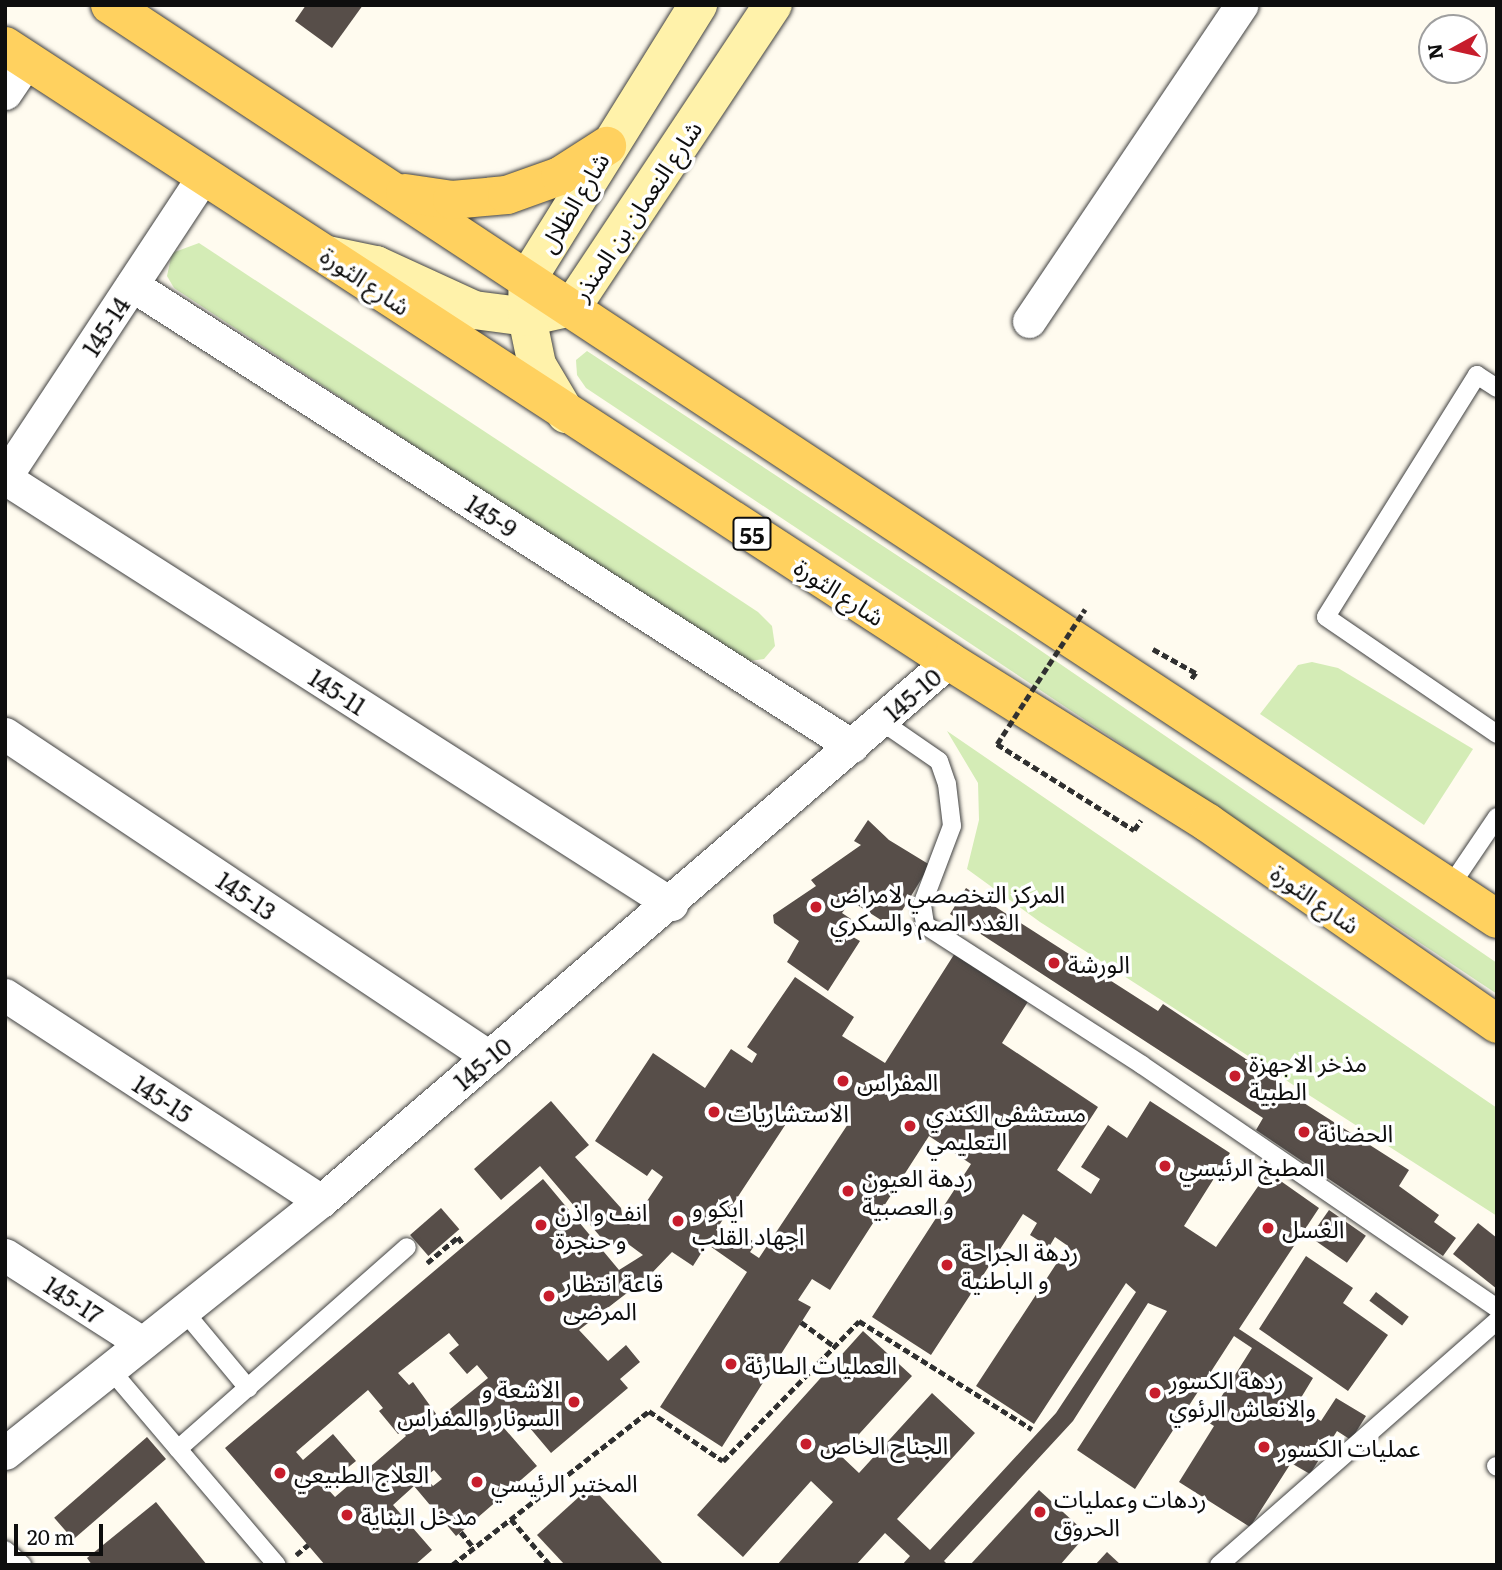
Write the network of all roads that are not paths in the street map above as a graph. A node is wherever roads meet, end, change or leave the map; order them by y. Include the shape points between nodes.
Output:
1 (110, 5) edge
2 (698, 5) edge
3 (773, 5) edge
4 (1241, 5) edge
5 (16, 53) edge
6 (5, 93) edge
7 (607, 146) junction
8 (204, 175) junction
9 (396, 191) junction
10 (328, 255) junction
11 (528, 278) junction
12 (132, 285) junction
13 (572, 307) junction
14 (527, 317) junction
15 (1029, 321) dead end
16 (1497, 388) edge
17 (565, 414) junction
18 (5, 478) edge
19 (949, 662) junction
20 (881, 721) junction
21 (5, 734) edge
22 (1497, 734) edge
23 (852, 746) junction
24 (1497, 817) edge
25 (1449, 888) junction
26 (671, 904) junction
27 (1497, 919) edge
28 (5, 995) edge
29 (1497, 1024) edge
30 (489, 1057) junction
31 (321, 1201) junction
32 (407, 1247) road end
33 (5, 1255) edge
34 (1497, 1308) edge
35 (183, 1310) junction
36 (1497, 1321) edge
37 (142, 1343) junction
38 (110, 1369) junction
39 (248, 1388) junction
40 (178, 1449) junction
41 (5, 1453) edge
42 (5, 1550) edge
43 (22, 1565) edge
44 (276, 1565) edge
45 (1219, 1565) edge

1 - 9 main road
2 - 7 street, شارع الظلال
3 - 13 street, شارع النعمان بن المنذر
4 - 15 street
5 - 6 street
5 - 8 main road, شارع الثورة / 55
7 - 9 main road via 561,176 508,195 452,200
7 - 11 street, شارع الظلال
8 - 10 main road, شارع الثورة / 55
8 - 12 street, 145-14
9 - 11 main road
10 - 14 street, شارع النعمان بن المنذر via 376,265 474,310
10 - 17 main road, شارع الثورة / 55
11 - 13 main road
11 - 14 street, شارع الظلال
12 - 18 street, 145-14
12 - 23 street, 145-9
13 - 14 street, شارع النعمان بن المنذر
13 - 25 main road
14 - 17 street, شارع الظلال via 537,365
16 - 22 lane via 1477,375 1326,617
17 - 19 main road, شارع الثورة / 55
18 - 26 street, 145-11
19 - 20 street, 145-10
19 - 29 main road, شارع الثورة / 55 via 1208,823
20 - 23 street, 145-10
20 - 34 lane via 939,761 947,784 952,826 922,905 925,925 1142,1065
21 - 30 street, 145-13
23 - 26 street, 145-10
24 - 25 lane
25 - 27 main road
26 - 30 street, 145-10
28 - 31 street, 145-15
30 - 31 street, 145-10
31 - 35 street, 145-10
32 - 39 lane
33 - 37 street, 145-17
35 - 37 street, 145-10
35 - 39 lane
36 - 45 lane
37 - 38 street, 145-10
38 - 40 lane
38 - 41 street, 145-10
39 - 40 lane
40 - 44 lane
42 - 43 lane

